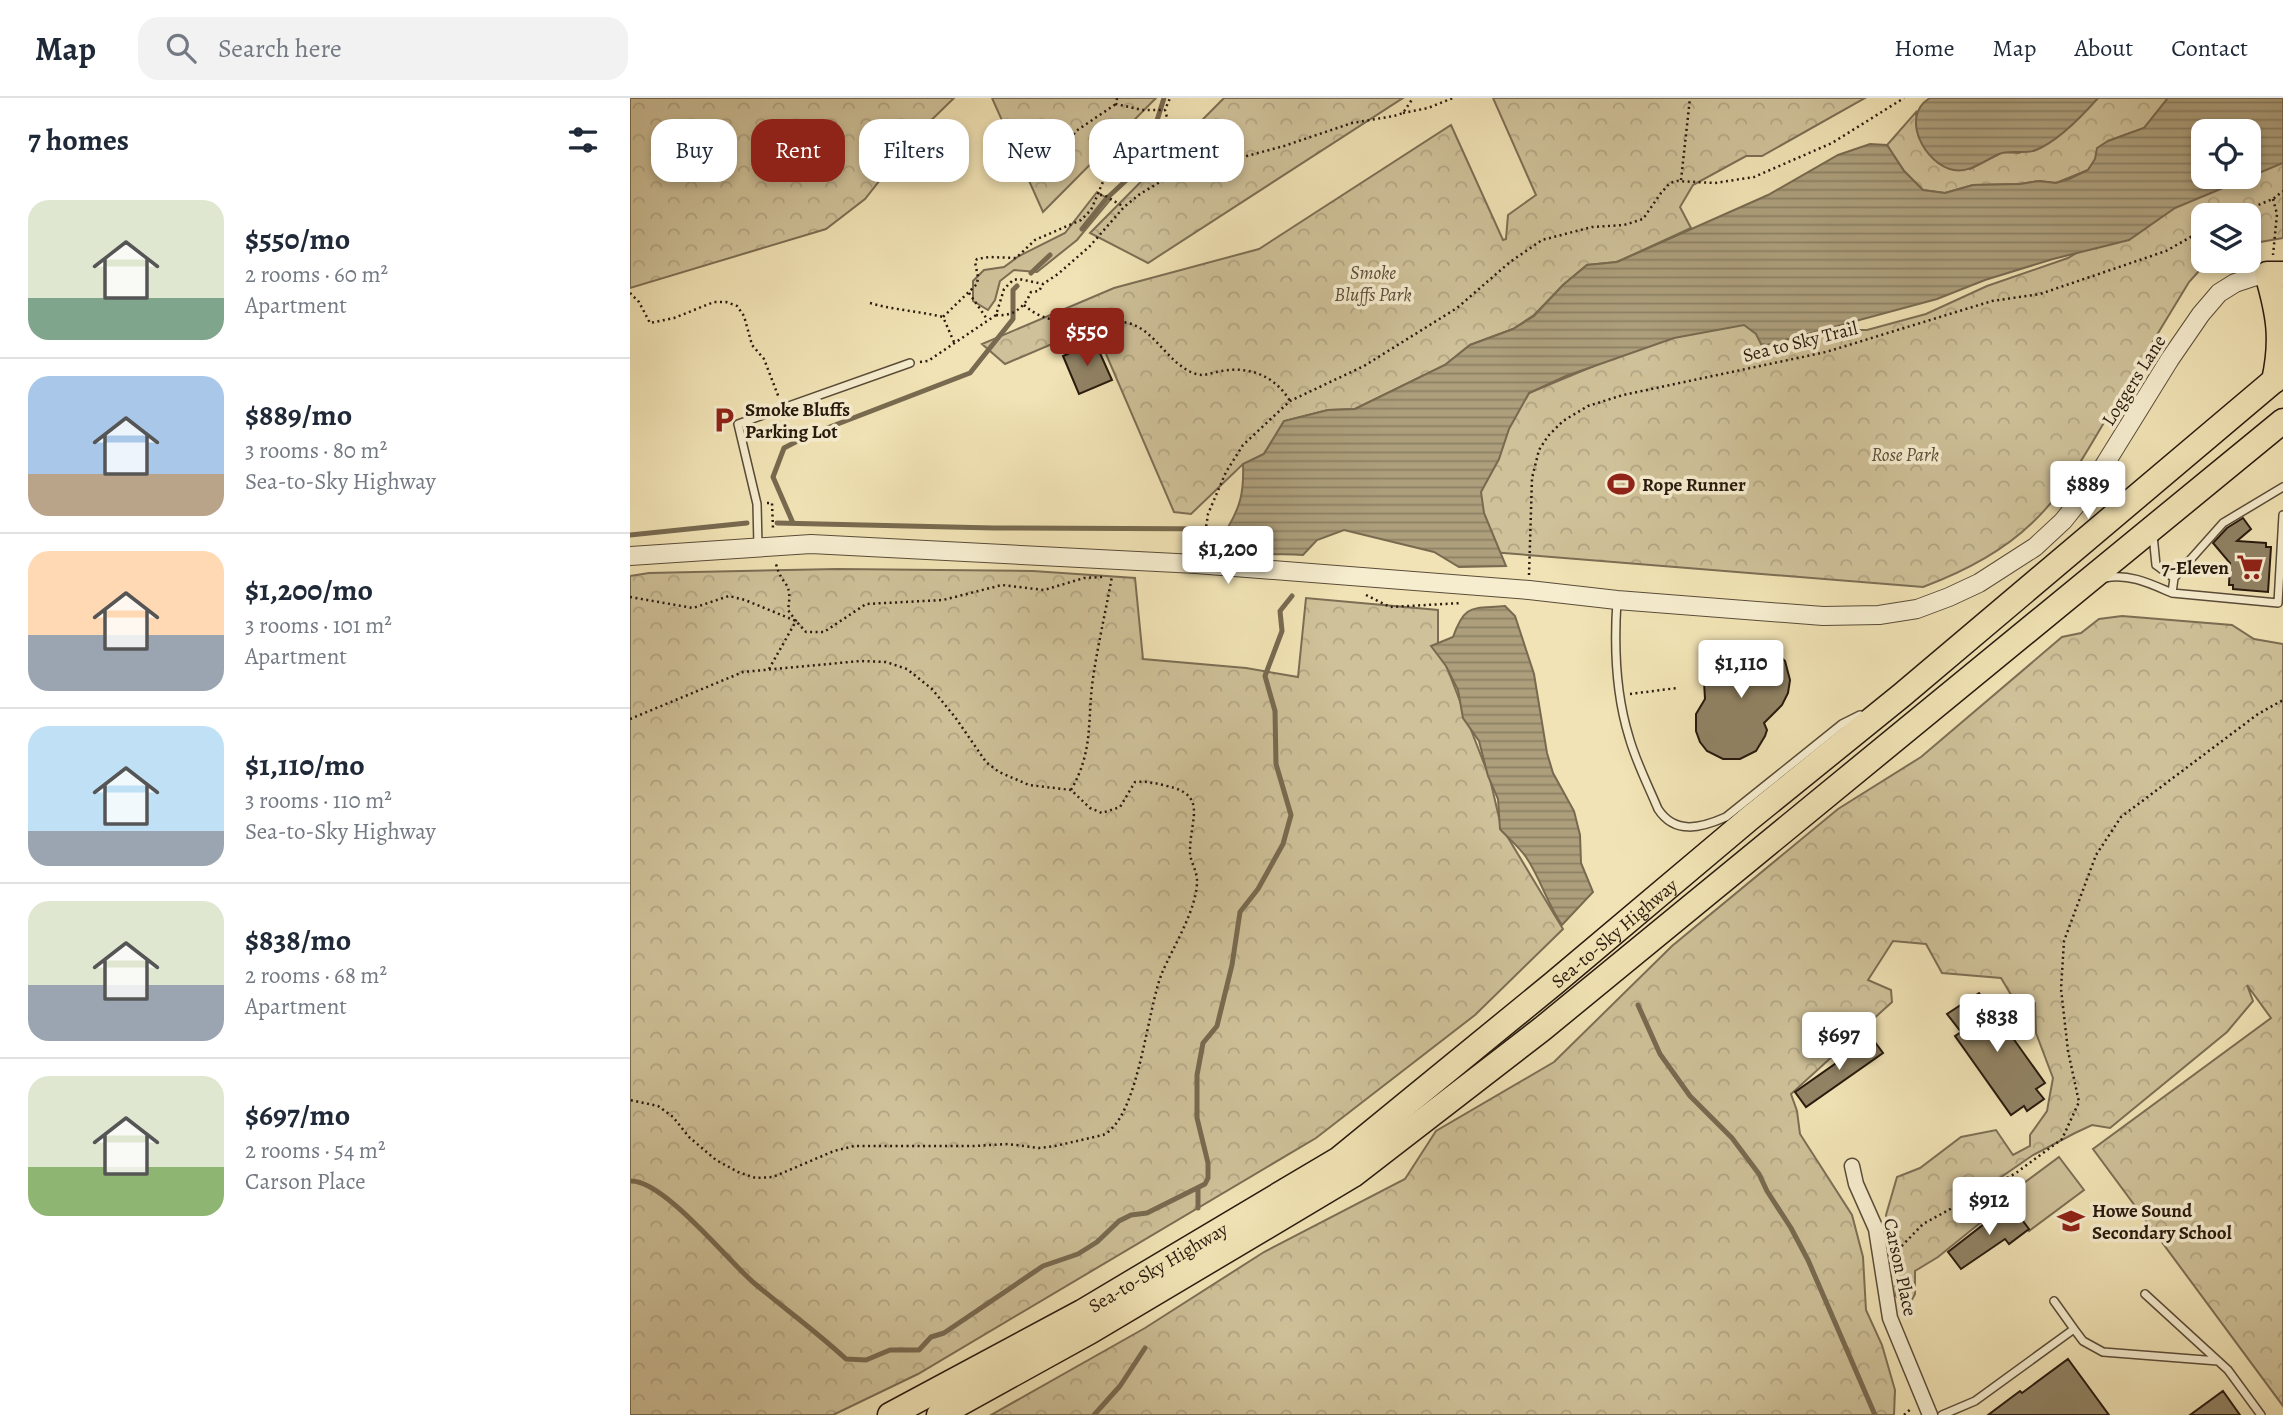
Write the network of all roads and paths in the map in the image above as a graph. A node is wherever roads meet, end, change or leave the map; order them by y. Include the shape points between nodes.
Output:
1 (1117, 98) edge
2 (1170, 98) edge
3 (1413, 98) edge
4 (1453, 98) edge
5 (1690, 98) edge
6 (1904, 98) edge
7 (1116, 104) junction
8 (1166, 110) junction
9 (1403, 113) junction
10 (1168, 119) edge
11 (1075, 132) edge
12 (1244, 157) edge
13 (1681, 180) junction
14 (1102, 182) edge
15 (1163, 182) edge
16 (2283, 191) edge
17 (1102, 195) junction
18 (2273, 200) junction
19 (2261, 205) edge
20 (1123, 206) junction
21 (2191, 237) edge
22 (2279, 274) edge
23 (1043, 284) junction
24 (630, 293) edge
25 (969, 293) junction
26 (870, 303) dead end
27 (1023, 307) junction
28 (996, 315) junction
29 (943, 317) junction
30 (988, 319) junction
31 (954, 342) junction
32 (910, 363) joint
33 (2278, 377) edge
34 (1290, 401) junction
35 (783, 408) junction
36 (2283, 421) edge
37 (2283, 428) edge
38 (2258, 440) junction
39 (2283, 487) edge
40 (2283, 514) edge
41 (2152, 528) junction
42 (758, 548) junction
43 (630, 556) edge
44 (775, 557) dead end
45 (1203, 565) junction
46 (2174, 578) junction
47 (1529, 582) dead end
48 (2087, 582) junction
49 (1362, 593) dead end
50 (2172, 593) junction
51 (630, 597) edge
52 (1617, 600) junction
53 (1468, 603) dead end
54 (2281, 604) edge
55 (796, 621) junction
56 (769, 668) junction
57 (1677, 688) dead end
58 (1620, 695) junction
59 (1902, 695) junction
60 (2283, 700) edge
61 (630, 719) edge
62 (1071, 790) junction
63 (630, 1100) edge
64 (1852, 1166) dead end
65 (1883, 1269) junction
66 (2145, 1294) dead end
67 (2054, 1301) dead end
68 (2074, 1329) junction
69 (2218, 1362) junction
70 (890, 1415) edge
71 (939, 1415) edge
72 (1930, 1415) edge
73 (1942, 1415) edge
74 (2261, 1415) edge

1 - 7 path
2 - 8 path
3 - 9 path
4 - 9 path
5 - 13 path
6 - 13 path via 1832,143 1754,177 1715,183
7 - 8 path
7 - 11 path
8 - 10 path
9 - 12 path via 1352,123
13 - 34 path via 1670,183 1643,219 1542,240 1457,308 1364,366
14 - 17 path
15 - 20 path
16 - 18 path
17 - 20 path
17 - 25 path via 1081,220 1035,240 1020,257 977,259 977,284
18 - 19 path
18 - 22 path
20 - 23 path via 1090,246
21 - 47 path, Sea to Sky Trail via 2166,251 2040,294 1992,301 1826,352 1588,406 1563,421 1539,450 1532,478
22 - 33 highway via 2282,331
22 - 52 street, Loggers Lane via 2235,283 2219,293 2170,359 2092,485 2063,521 2035,547 1979,583 1917,608 1879,615 1823,617
23 - 27 path via 1039,291 1031,292
23 - 28 path via 1013,280 1004,289
24 - 35 path via 650,323 715,302 737,306
25 - 29 path
25 - 30 path
26 - 29 path
27 - 28 path
27 - 34 path via 1063,322 1136,326 1197,375 1258,372 1283,389
28 - 30 path
29 - 31 path
30 - 31 path
31 - 32 path via 928,361
32 - 35 lane
33 - 59 highway, Sea-to-Sky Highway
34 - 45 path via 1243,445 1226,472 1208,514
35 - 42 lane via 738,424 757,504
36 - 38 highway, Sea-to-Sky Highway
37 - 38 highway
38 - 41 highway, Sea-to-Sky Highway
39 - 46 lane via 2223,523
40 - 54 lane
41 - 46 lane via 2156,565
41 - 48 highway, Sea-to-Sky Highway
42 - 43 street, Loggers Lane
42 - 45 street, Loggers Lane via 811,544
44 - 55 path via 791,593 788,610
45 - 52 street, Loggers Lane
46 - 50 lane
48 - 50 lane via 2115,576 2142,580
48 - 71 highway, Sea-to-Sky Highway via 1542,1029 1353,1175 1091,1331
49 - 53 path via 1390,607
50 - 54 lane
51 - 55 path via 694,608 729,596
52 - 58 lane
55 - 56 path
55 - 62 path via 806,632 824,632 866,604 943,600 1002,585 1044,590 1084,578 1112,576 1093,681 1087,750
56 - 61 path via 743,672
56 - 62 path via 860,661 907,669 932,689 986,762 1028,785
57 - 58 path
58 - 59 lane via 1628,736 1658,809 1671,822 1705,827 1726,817 1842,724
59 - 70 highway, Sea-to-Sky Highway via 1339,1158 1082,1312
60 - 65 path via 2121,817 2096,855 2064,941 2061,989 2079,1102 2063,1139 2017,1173 1923,1224
62 - 63 path via 1102,813 1120,807 1135,782 1177,788 1194,804 1190,856 1197,879 1195,896 1161,974 1141,1067 1109,1132 1039,1147 854,1146 774,1177 756,1178 716,1160 658,1106
64 - 65 street, Carson Place via 1875,1229
65 - 72 street, Carson Place via 1890,1318
66 - 69 lane
67 - 68 lane
68 - 69 lane via 2083,1341 2102,1352
68 - 73 lane via 1975,1401
69 - 74 lane

